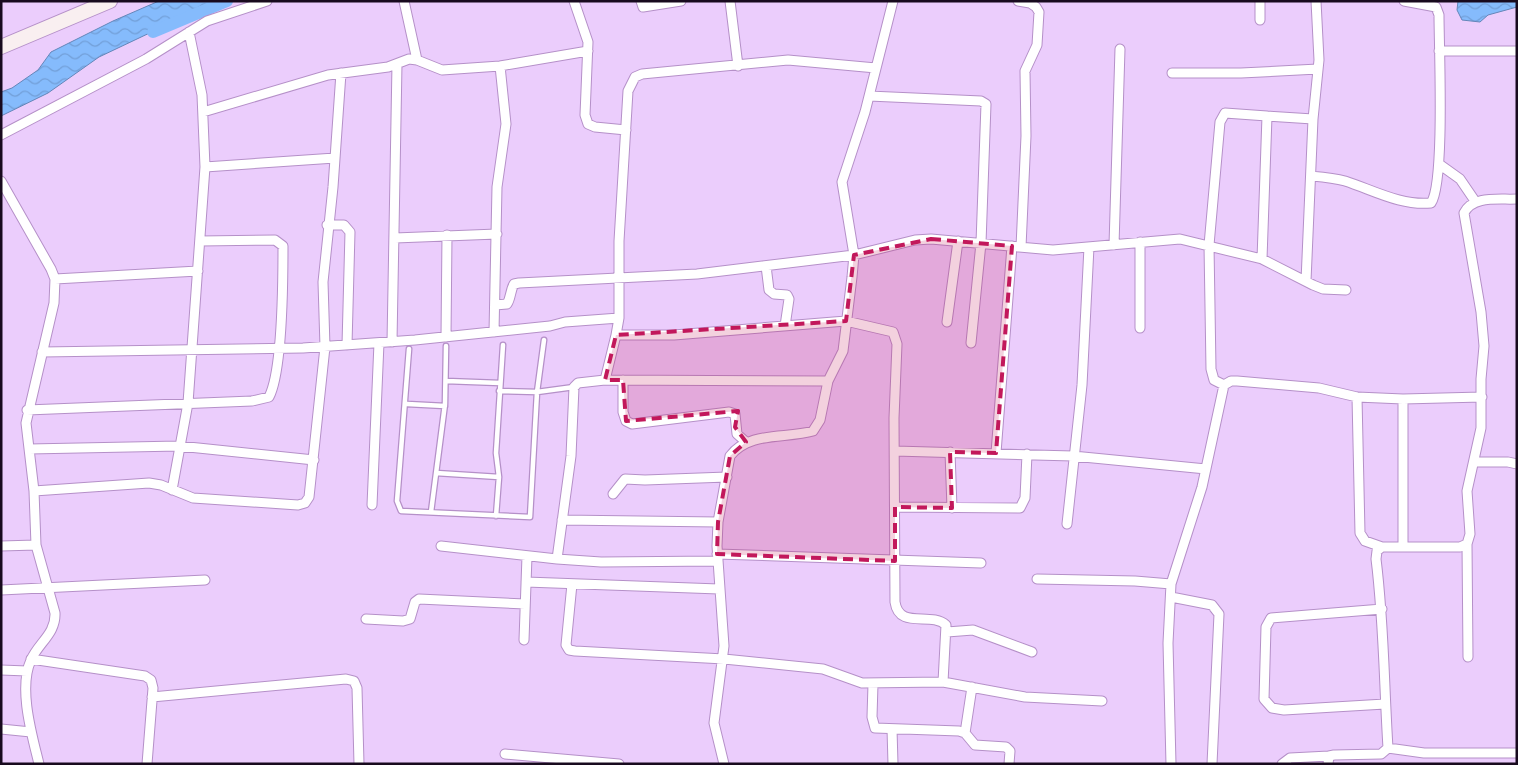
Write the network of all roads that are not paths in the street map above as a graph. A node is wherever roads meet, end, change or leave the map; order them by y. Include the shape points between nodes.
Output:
1 (110, 1) edge
2 (267, 1) edge
3 (404, 1) edge
4 (574, 1) edge
5 (641, 1) edge
6 (681, 1) edge
7 (730, 1) edge
8 (893, 1) edge
9 (1018, 1) edge
10 (1260, 1) edge
11 (1316, 1) edge
12 (1404, 1) edge
13 (1260, 20) dead end
14 (189, 32) junction
15 (1, 47) edge
16 (1120, 49) dead end
17 (1439, 51) junction
18 (1517, 51) edge
19 (588, 52) junction
20 (417, 60) junction
21 (397, 64) junction
22 (500, 66) junction
23 (738, 66) junction
24 (876, 68) junction
25 (1318, 69) junction
26 (341, 73) junction
27 (1172, 73) dead end
28 (869, 96) junction
29 (203, 112) junction
30 (1267, 116) junction
31 (1313, 119) junction
32 (626, 130) junction
33 (1, 135) edge
34 (335, 158) junction
35 (1439, 164) junction
36 (205, 167) junction
37 (1311, 176) junction
38 (1, 182) edge
39 (1517, 199) edge
40 (1475, 201) junction
41 (328, 225) junction
42 (496, 234) junction
43 (446, 235) junction
44 (395, 238) junction
45 (200, 241) junction
46 (958, 241) junction
47 (1140, 242) junction
48 (980, 243) junction
49 (1114, 245) junction
50 (1209, 245) junction
51 (1017, 247) junction
52 (1089, 248) junction
53 (854, 256) junction
54 (1262, 259) junction
55 (766, 266) junction
56 (198, 271) junction
57 (618, 278) junction
58 (55, 279) junction
59 (1306, 282) junction
60 (1346, 290) dead end
61 (495, 305) junction
62 (619, 318) junction
63 (846, 321) junction
64 (947, 322) dead end
65 (785, 326) junction
66 (1140, 328) dead end
67 (494, 332) junction
68 (616, 335) junction
69 (544, 340) dead end
70 (392, 342) junction
71 (446, 342) junction
72 (379, 343) junction
73 (971, 343) dead end
74 (346, 345) junction
75 (503, 345) dead end
76 (326, 347) junction
77 (279, 348) junction
78 (192, 349) junction
79 (410, 349) dead end
80 (42, 352) junction
81 (446, 380) junction
82 (605, 380) junction
83 (623, 380) junction
84 (828, 381) junction
85 (500, 382) junction
86 (1224, 385) junction
87 (574, 387) junction
88 (499, 391) junction
89 (538, 392) junction
90 (1482, 397) junction
91 (1357, 398) junction
92 (1403, 399) junction
93 (188, 403) junction
94 (407, 404) junction
95 (445, 406) junction
96 (27, 410) junction
97 (746, 442) junction
98 (179, 446) junction
99 (29, 449) junction
100 (895, 451) junction
101 (950, 452) junction
102 (996, 452) junction
103 (1027, 454) junction
104 (1073, 456) junction
105 (314, 460) junction
106 (1474, 462) junction
107 (1517, 464) edge
108 (1206, 469) junction
109 (436, 473) junction
110 (499, 477) junction
111 (727, 477) junction
112 (172, 490) junction
113 (34, 491) junction
114 (613, 494) dead end
115 (372, 505) dead end
116 (895, 507) junction
117 (952, 508) junction
118 (430, 512) junction
119 (496, 516) junction
120 (562, 520) junction
121 (718, 522) junction
122 (1067, 524) dead end
123 (1467, 544) junction
124 (36, 545) junction
125 (1, 546) edge
126 (441, 546) dead end
127 (1382, 547) junction
128 (1403, 548) junction
129 (527, 556) junction
130 (717, 557) junction
131 (556, 559) junction
132 (895, 561) junction
133 (981, 564) dead end
134 (1037, 579) dead end
135 (205, 580) dead end
136 (526, 582) junction
137 (572, 584) junction
138 (1171, 584) junction
139 (47, 586) junction
140 (719, 589) junction
141 (1, 590) edge
142 (1171, 597) junction
143 (525, 604) junction
144 (1382, 609) junction
145 (366, 619) dead end
146 (947, 632) junction
147 (524, 640) dead end
148 (1032, 652) dead end
149 (1468, 657) dead end
150 (31, 659) junction
151 (724, 659) junction
152 (1, 670) edge
153 (27, 671) junction
154 (943, 682) junction
155 (873, 684) junction
156 (972, 687) junction
157 (152, 697) junction
158 (1102, 701) dead end
159 (1385, 704) junction
160 (1, 729) edge
161 (892, 729) junction
162 (31, 732) junction
163 (965, 734) junction
164 (1388, 748) junction
165 (1517, 753) edge
166 (505, 754) dead end
167 (1329, 760) edge
168 (39, 764) edge
169 (147, 764) edge
170 (359, 764) edge
171 (619, 764) edge
172 (724, 764) edge
173 (893, 764) edge
174 (1009, 764) edge
175 (1171, 764) edge
176 (1212, 764) edge
177 (1282, 764) edge

1 - 15 main road
2 - 14 street via 207,21
3 - 20 street
4 - 19 street via 588,42
5 - 6 street via 643,7 649,8
7 - 23 street
8 - 24 street
9 - 51 street via 1030,3 1039,12 1037,45 1024,71 1026,136
10 - 13 street
11 - 25 street
12 - 17 street via 1436,7
14 - 29 street
14 - 33 street via 146,59
16 - 49 street
17 - 18 street
17 - 35 street
19 - 22 street
19 - 32 street via 585,115 588,124
20 - 21 street via 409,59
20 - 22 street via 442,70
21 - 26 street
21 - 44 street
22 - 42 street via 506,124
23 - 24 street via 788,60
23 - 32 street via 635,77 628,91
24 - 28 street
25 - 27 street
25 - 31 street
26 - 29 street
26 - 34 street
28 - 48 street via 981,101 986,104
28 - 53 street via 842,182
29 - 36 street
30 - 31 street
30 - 50 street via 1231,112 1221,116
30 - 54 street
31 - 37 street
32 - 57 street
34 - 36 street
34 - 41 street
35 - 37 street via 1436,197 1431,203 1395,199 1344,181
35 - 40 street via 1460,179
36 - 45 street
37 - 59 street
38 - 58 street
39 - 40 street
40 - 90 street via 1468,206 1464,221 1483,334
41 - 74 street via 344,225 350,232
41 - 76 street via 322,292
42 - 43 street
42 - 61 street
43 - 44 street
43 - 71 street
44 - 70 street
45 - 56 street
45 - 77 street via 275,240 283,246
46 - 48 street
46 - 53 street via 915,240
46 - 64 street
47 - 49 street
47 - 50 street via 1180,239
47 - 66 street
48 - 51 street
48 - 73 street
49 - 52 street
50 - 54 street
50 - 86 street via 1211,375
51 - 52 street
51 - 102 street
52 - 104 street via 1082,385
53 - 55 street
53 - 63 street
54 - 59 street
55 - 57 street
55 - 65 street via 769,290 789,298
56 - 58 street
56 - 78 street
57 - 61 street via 514,284 507,304
57 - 62 street
58 - 80 street via 54,303
59 - 60 street via 1323,289
61 - 67 street
62 - 67 street
62 - 68 street
63 - 65 street
63 - 84 street via 843,350
63 - 100 street via 886,329 896,337
65 - 68 street
67 - 71 street
68 - 82 street
69 - 89 lane
70 - 71 street
70 - 72 street
71 - 81 lane
72 - 74 street
72 - 115 street
74 - 76 street
75 - 85 lane
76 - 77 street
76 - 105 street
77 - 78 street
77 - 93 street via 268,397 252,401
78 - 80 street
78 - 93 street
79 - 94 lane
80 - 96 street
81 - 85 lane
81 - 95 lane
82 - 83 street
82 - 87 street via 578,382
83 - 84 street
83 - 97 street via 626,422 632,424 729,412 735,414 737,434
84 - 97 street via 820,420 813,432
85 - 88 lane
86 - 91 street via 1237,381 1319,388
86 - 108 street
87 - 89 lane
87 - 120 street via 571,456
88 - 89 lane
88 - 110 lane via 496,453
89 - 119 lane via 530,517
90 - 92 street
90 - 106 street via 1481,428
91 - 92 street
91 - 127 street via 1360,533 1365,541
92 - 128 street
93 - 96 street
93 - 98 street
94 - 95 lane
94 - 118 lane via 397,501 401,511
95 - 109 lane
96 - 99 street
97 - 111 street via 730,456
98 - 99 street
98 - 105 street
98 - 112 street
99 - 113 street
100 - 101 street
100 - 116 street
101 - 102 street
101 - 117 street
102 - 103 street
103 - 104 street
103 - 117 street via 1026,498 1020,508
104 - 108 street
104 - 122 street
105 - 112 street via 309,498 298,505 193,498
106 - 107 street
106 - 123 street via 1467,491 1470,534
108 - 138 street
109 - 110 lane
109 - 118 lane
110 - 119 lane
111 - 114 street via 625,478
111 - 121 street
112 - 113 street via 149,483
113 - 124 street
116 - 117 street
116 - 132 street
118 - 119 lane
120 - 121 street
120 - 131 street
121 - 130 street
123 - 128 street via 1460,547
123 - 149 street
124 - 125 street
124 - 139 street
126 - 129 street
127 - 128 street
127 - 144 street via 1377,551 1376,559
129 - 131 street
129 - 136 street
130 - 131 street via 600,562
130 - 132 street
130 - 140 street
132 - 133 street
132 - 146 street via 896,608 907,618 942,622
134 - 138 street
135 - 139 street
136 - 137 street
136 - 143 street
137 - 140 street
137 - 151 street via 566,646 569,650
138 - 142 street
139 - 141 street
139 - 150 street via 56,622
140 - 151 street
142 - 175 street via 1168,702
142 - 176 street via 1212,605 1219,614
143 - 145 street via 419,599 410,619
143 - 147 street
144 - 159 street
144 - 159 street via 1271,618 1266,627 1264,699 1272,708 1284,710
146 - 148 street via 973,630
146 - 154 street
150 - 153 street
150 - 157 street via 145,676 151,680
151 - 155 street via 823,669
151 - 172 street via 714,723
152 - 153 street
153 - 162 street via 27,716
154 - 155 street
154 - 156 street
155 - 161 street via 872,723 875,728
156 - 158 street via 1025,697
156 - 163 street
157 - 169 street
157 - 170 street via 346,679 354,681 357,688
159 - 164 street
160 - 162 street
161 - 163 street via 954,730
161 - 173 street
162 - 168 street
163 - 174 street via 975,745 1006,747 1010,751
164 - 165 street via 1424,753
164 - 167 street via 1382,754
166 - 171 street
167 - 177 street via 1290,758

